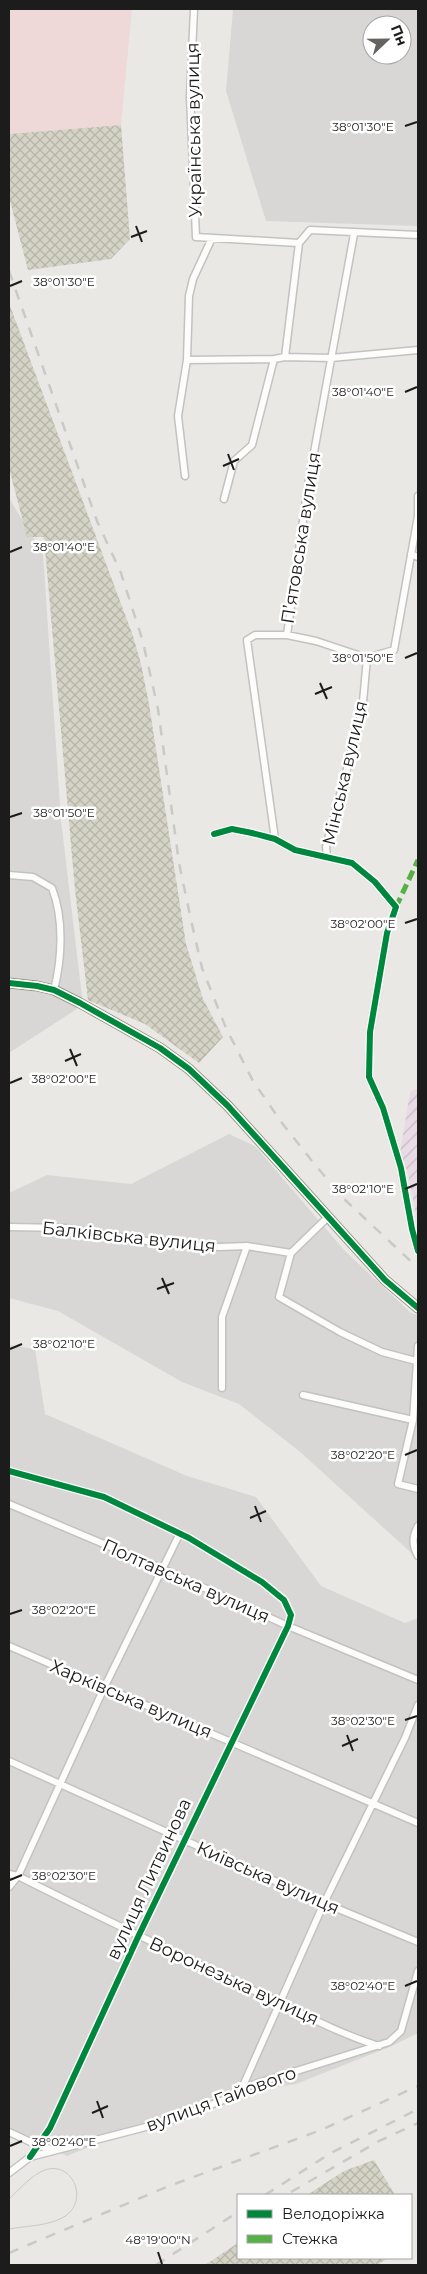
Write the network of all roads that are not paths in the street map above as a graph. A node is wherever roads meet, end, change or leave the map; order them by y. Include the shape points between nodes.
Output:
1 (194, 9) edge
2 (354, 234) junction
3 (418, 235) edge
4 (212, 238) junction
5 (299, 242) junction
6 (418, 350) edge
7 (285, 357) junction
8 (331, 358) junction
9 (274, 359) junction
10 (187, 360) junction
11 (185, 476) dead end
12 (418, 496) edge
13 (224, 499) dead end
14 (411, 554) junction
15 (418, 557) edge
16 (286, 635) junction
17 (367, 658) junction
18 (214, 834) dead end
19 (275, 839) junction
20 (327, 857) junction
21 (9, 875) edge
22 (9, 983) edge
23 (54, 990) junction
24 (328, 1217) junction
25 (9, 1227) edge
26 (247, 1246) junction
27 (418, 1251) edge
28 (291, 1253) junction
29 (418, 1308) edge
30 (418, 1346) edge
31 (416, 1361) junction
32 (222, 1388) dead end
33 (303, 1395) dead end
34 (412, 1420) junction
35 (9, 1471) edge
36 (418, 1489) edge
37 (9, 1504) edge
38 (418, 1526) edge
39 (180, 1533) junction
40 (418, 1556) edge
41 (163, 1569) junction
42 (288, 1626) junction
43 (9, 1646) edge
44 (418, 1680) edge
45 (104, 1688) junction
46 (418, 1705) edge
47 (230, 1743) junction
48 (9, 1761) edge
49 (60, 1786) junction
50 (371, 1803) junction
51 (418, 1823) edge
52 (184, 1841) junction
53 (9, 1874) edge
54 (18, 1876) junction
55 (9, 1887) edge
56 (324, 1904) junction
57 (138, 1937) junction
58 (418, 1942) edge
59 (418, 1971) edge
60 (280, 2003) junction
61 (379, 2046) junction
62 (242, 2088) junction
63 (9, 2132) edge
64 (39, 2146) junction
65 (58, 2151) junction
66 (30, 2157) junction
67 (9, 2173) edge

1 - 4 street, Українська вулиця via 190,96 196,237
2 - 3 street
2 - 5 street via 310,230
2 - 8 street, П’ятовська вулиця
4 - 5 street, Українська вулиця
4 - 10 street via 193,279 189,296
5 - 7 street
6 - 8 street
7 - 8 street
7 - 9 street
8 - 16 street, П’ятовська вулиця
9 - 10 street
9 - 13 street via 252,444 234,460
10 - 11 street via 178,416
12 - 14 street
14 - 15 street
14 - 17 street via 394,650
16 - 17 street
16 - 19 street, П’ятовська вулиця via 254,635 247,640
17 - 20 street, Мінська вулиця via 362,713 326,847
18 - 19 street via 232,829
19 - 20 street via 295,850
20 - 27 street via 352,863 375,882 396,907 387,933 370,1032 369,1077 383,1108 401,1168
21 - 23 street via 33,877 52,888 57,900 60,952
22 - 23 street
23 - 24 street via 156,1046 189,1069 228,1106
24 - 28 street
24 - 29 street via 385,1280
25 - 26 street, Балківська вулиця via 64,1228 172,1245
26 - 28 street, Балківська вулиця
26 - 32 street via 222,1317
28 - 31 street via 279,1297 382,1352
30 - 31 street
31 - 34 street
33 - 34 street
34 - 36 street via 398,1484
35 - 39 street via 104,1497
37 - 41 street, Полтавська вулиця
38 - 40 street via 414,1535
39 - 41 street
39 - 42 street via 262,1582 284,1600 291,1615
41 - 42 street, Полтавська вулиця
41 - 45 street
42 - 44 street, Полтавська вулиця
42 - 47 street, вулиця Литвинова
43 - 45 street, Харківська вулиця
45 - 47 street, Харківська вулиця
45 - 49 street
46 - 50 street via 405,1738
47 - 50 street, Харківська вулиця
47 - 52 street, вулиця Литвинова
48 - 49 street, Київська вулиця
49 - 52 street, Київська вулиця
49 - 54 street
50 - 51 street, Харківська вулиця
50 - 56 street
52 - 56 street, Київська вулиця
52 - 57 street, вулиця Литвинова
53 - 54 street, Воронезька вулиця
54 - 55 street
54 - 57 street, Воронезька вулиця
56 - 58 street, Київська вулиця
56 - 60 street
57 - 60 street, Воронезька вулиця
57 - 64 street, вулиця Литвинова
59 - 61 street, вулиця Гайового via 401,2031
60 - 61 street, Воронезька вулиця
60 - 62 street
61 - 62 street, вулиця Гайового
62 - 65 street, вулиця Гайового via 226,2099 169,2121
63 - 64 street
64 - 65 street
64 - 66 street, вулиця Литвинова
65 - 66 street, вулиця Гайового
66 - 67 street, вулиця Гайового

